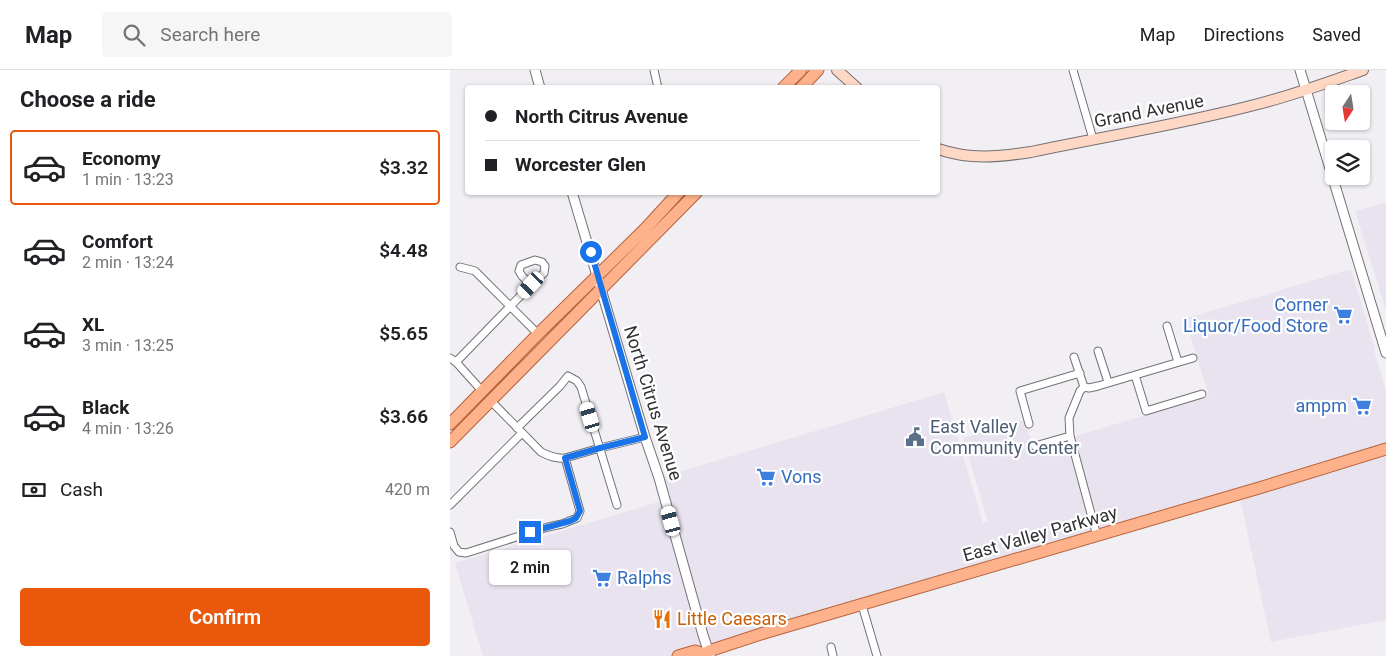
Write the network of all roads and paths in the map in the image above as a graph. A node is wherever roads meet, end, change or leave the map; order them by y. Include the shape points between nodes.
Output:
1 (534, 70) edge
2 (654, 70) edge
3 (801, 70) edge
4 (818, 70) edge
5 (837, 70) edge
6 (1073, 70) edge
7 (1300, 70) edge
8 (1364, 70) edge
9 (539, 85) edge
10 (657, 85) edge
11 (787, 85) edge
12 (804, 85) edge
13 (854, 85) edge
14 (1306, 90) junction
15 (1093, 139) junction
16 (940, 150) edge
17 (573, 195) edge
18 (676, 195) edge
19 (694, 195) edge
20 (460, 267) dead end
21 (598, 275) junction
22 (531, 285) dead end
23 (601, 288) junction
24 (511, 306) junction
25 (1167, 326) dead end
26 (538, 334) junction
27 (1098, 351) dead end
28 (1386, 353) edge
29 (1074, 358) dead end
30 (1193, 358) dead end
31 (453, 360) edge
32 (1178, 362) junction
33 (1080, 373) junction
34 (1135, 375) junction
35 (1108, 382) junction
36 (1084, 387) junction
37 (482, 391) junction
38 (1202, 394) dead end
39 (490, 401) junction
40 (450, 424) edge
41 (1029, 424) dead end
42 (519, 431) junction
43 (1070, 436) junction
44 (645, 437) junction
45 (450, 442) edge
46 (1035, 446) dead end
47 (600, 448) junction
48 (1386, 450) edge
49 (565, 458) junction
50 (450, 505) edge
51 (617, 505) dead end
52 (450, 532) edge
53 (1097, 536) junction
54 (862, 605) junction
55 (831, 647) dead end
56 (706, 654) edge
57 (678, 656) edge
58 (834, 656) edge
59 (877, 656) edge

1 - 9 street
2 - 10 street
3 - 11 main road
4 - 12 main road
5 - 13 main road
6 - 15 street
7 - 14 street
8 - 14 main road, Grand Avenue
14 - 15 main road, Grand Avenue via 1204,118
14 - 28 street
15 - 16 main road, Grand Avenue via 978,158
17 - 21 street, North Citrus Avenue
18 - 21 main road
19 - 23 main road
20 - 24 street via 475,271
21 - 23 street, North Citrus Avenue
21 - 26 main road
22 - 24 street
23 - 39 main road
23 - 44 street, North Citrus Avenue
24 - 26 street
24 - 31 street
25 - 32 street
26 - 37 main road
27 - 35 street
29 - 33 street
30 - 32 street
31 - 37 street
32 - 34 street
33 - 36 street
33 - 41 street via 1020,391
34 - 35 street
34 - 38 street via 1146,411
35 - 36 street
36 - 43 street via 1069,418
37 - 40 main road
39 - 42 street
39 - 45 main road
42 - 47 street via 568,376 581,387
42 - 49 street via 541,452 550,457
42 - 50 street
43 - 46 street
43 - 53 street
44 - 47 street
44 - 56 street, North Citrus Avenue
47 - 49 street
47 - 51 street
48 - 53 main road, East Valley Parkway
49 - 52 street via 580,511 576,518 466,553 459,552 454,546
53 - 54 main road, East Valley Parkway
54 - 56 main road, East Valley Parkway
54 - 59 street
55 - 58 street
56 - 57 main road, East Valley Parkway via 695,651

